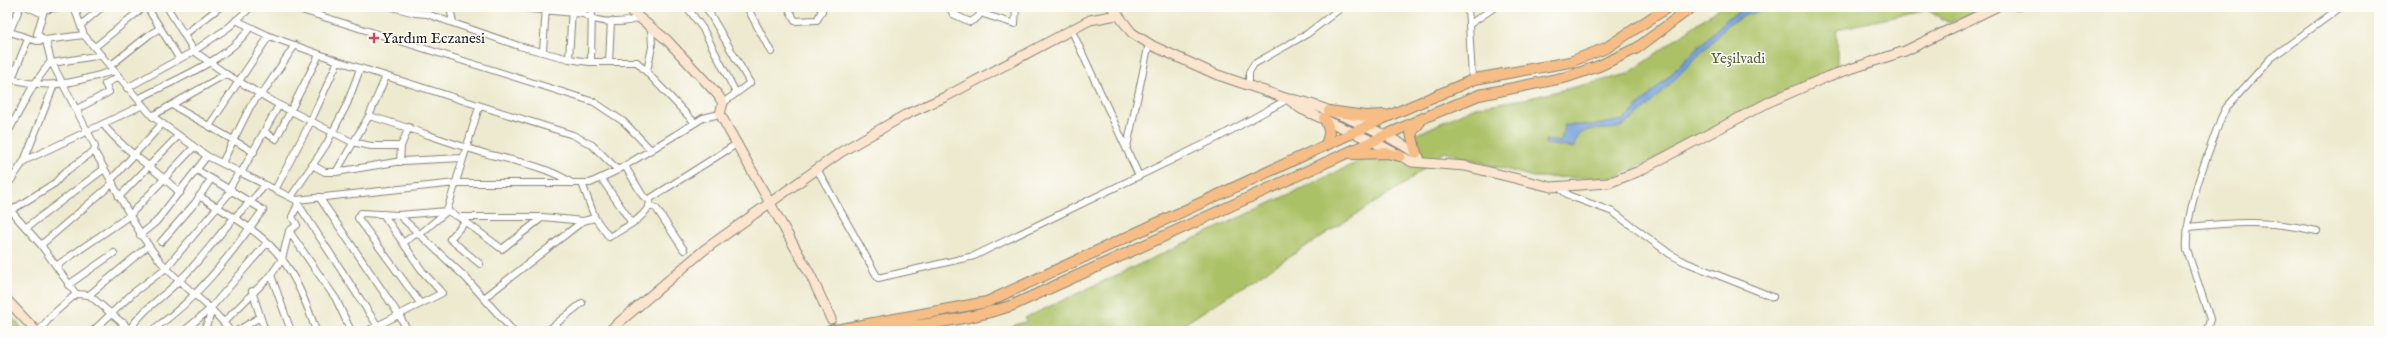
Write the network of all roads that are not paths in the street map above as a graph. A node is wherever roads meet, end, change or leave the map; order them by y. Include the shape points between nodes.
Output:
1 (20, 7) edge
2 (28, 7) edge
3 (60, 7) edge
4 (74, 7) edge
5 (102, 7) edge
6 (146, 7) edge
7 (220, 7) edge
8 (251, 7) edge
9 (292, 7) edge
10 (392, 7) edge
11 (450, 7) edge
12 (519, 7) edge
13 (592, 7) edge
14 (626, 7) edge
15 (687, 7) edge
16 (715, 7) edge
17 (747, 7) edge
18 (788, 7) edge
19 (819, 7) edge
20 (950, 7) edge
21 (1016, 7) edge
22 (1342, 7) edge
23 (1468, 7) edge
24 (1495, 7) edge
25 (1668, 7) edge
26 (1692, 7) edge
27 (2341, 7) edge
28 (170, 8) edge
29 (1992, 8) edge
30 (546, 9) edge
31 (707, 9) edge
32 (43, 10) edge
33 (571, 10) edge
34 (980, 10) edge
35 (1114, 11) edge
36 (640, 17) junction
37 (591, 18) junction
38 (236, 20) junction
39 (611, 20) junction
40 (453, 24) junction
41 (1470, 24) junction
42 (81, 25) junction
43 (652, 26) junction
44 (250, 27) junction
45 (160, 28) junction
46 (1072, 31) junction
47 (8, 34) edge
48 (84, 35) junction
49 (184, 35) junction
50 (269, 36) junction
51 (28, 39) junction
52 (46, 41) junction
53 (1150, 43) junction
54 (295, 45) junction
55 (95, 47) junction
56 (194, 51) junction
57 (542, 51) junction
58 (771, 52) dead end
59 (102, 55) junction
60 (319, 55) junction
61 (179, 58) junction
62 (569, 59) junction
63 (210, 61) junction
64 (338, 61) junction
65 (52, 62) junction
66 (590, 62) junction
67 (609, 62) junction
68 (360, 69) junction
69 (114, 71) junction
70 (647, 71) junction
71 (226, 74) junction
72 (386, 76) junction
73 (12, 79) junction
74 (1475, 80) junction
75 (240, 82) junction
76 (64, 84) junction
77 (54, 85) junction
78 (1249, 85) junction
79 (33, 86) junction
80 (127, 88) junction
81 (7, 91) edge
82 (736, 93) junction
83 (261, 94) junction
84 (138, 99) junction
85 (1288, 99) junction
86 (723, 102) junction
87 (143, 105) junction
88 (172, 105) junction
89 (279, 106) junction
90 (479, 107) junction
91 (77, 109) junction
92 (290, 112) junction
93 (720, 114) junction
94 (1393, 114) junction
95 (1327, 115) junction
96 (152, 116) junction
97 (369, 116) junction
98 (1428, 116) junction
99 (310, 123) junction
100 (695, 123) junction
101 (103, 124) junction
102 (162, 124) junction
103 (209, 126) junction
104 (408, 126) junction
105 (1366, 127) junction
106 (88, 132) junction
107 (264, 132) junction
108 (332, 132) junction
109 (1354, 132) junction
110 (7, 134) edge
111 (178, 136) junction
112 (1386, 136) junction
113 (233, 142) junction
114 (352, 142) junction
115 (1374, 142) junction
116 (738, 144) junction
117 (401, 146) junction
118 (466, 146) junction
119 (1325, 146) junction
120 (194, 147) junction
121 (1126, 147) junction
122 (651, 150) junction
123 (94, 151) junction
124 (254, 152) junction
125 (134, 153) junction
126 (1416, 153) junction
127 (1347, 154) junction
128 (207, 156) junction
129 (1400, 156) junction
130 (462, 158) junction
131 (24, 161) junction
132 (400, 162) junction
133 (1423, 162) junction
134 (222, 163) junction
135 (312, 165) junction
136 (150, 166) junction
137 (625, 166) junction
138 (104, 168) junction
139 (817, 169) junction
140 (197, 170) junction
141 (618, 170) junction
142 (336, 172) junction
143 (240, 173) junction
144 (1140, 176) junction
145 (166, 178) junction
146 (601, 178) junction
147 (211, 179) junction
148 (112, 182) junction
149 (456, 183) junction
150 (572, 183) junction
151 (582, 183) junction
152 (265, 185) junction
153 (7, 186) edge
154 (1557, 186) junction
155 (230, 189) junction
156 (276, 190) junction
157 (180, 193) junction
158 (200, 196) junction
159 (119, 197) junction
160 (319, 198) junction
161 (295, 200) junction
162 (252, 202) junction
163 (770, 202) junction
164 (649, 203) junction
165 (218, 208) junction
166 (8, 211) edge
167 (446, 211) junction
168 (383, 214) junction
169 (399, 215) junction
170 (129, 216) junction
171 (459, 217) junction
172 (543, 217) junction
173 (234, 218) junction
174 (595, 218) junction
175 (583, 221) junction
176 (465, 222) junction
177 (632, 223) junction
178 (27, 227) junction
179 (2189, 227) junction
180 (250, 228) junction
181 (289, 231) junction
182 (2317, 231) dead end
183 (418, 234) junction
184 (140, 235) junction
185 (161, 242) dead end
186 (267, 243) junction
187 (403, 244) junction
188 (41, 245) junction
189 (148, 246) junction
190 (684, 250) dead end
191 (114, 253) dead end
192 (282, 259) junction
193 (480, 264) dead end
194 (56, 266) junction
195 (166, 268) junction
196 (271, 275) junction
197 (180, 280) junction
198 (68, 285) junction
199 (252, 291) junction
200 (76, 294) junction
201 (196, 294) junction
202 (88, 295) junction
203 (1774, 297) dead end
204 (484, 298) junction
205 (7, 300) edge
206 (420, 303) junction
207 (582, 303) dead end
208 (211, 310) junction
209 (110, 313) junction
210 (399, 315) junction
211 (260, 317) junction
212 (831, 320) dead end
213 (224, 322) junction
214 (124, 323) junction
215 (156, 328) dead end
216 (380, 328) edge
217 (131, 330) edge
218 (36, 331) edge
219 (40, 331) edge
220 (93, 331) edge
221 (118, 331) edge
222 (184, 331) edge
223 (204, 331) edge
224 (230, 331) edge
225 (237, 331) edge
226 (265, 331) edge
227 (291, 331) edge
228 (316, 331) edge
229 (351, 331) edge
230 (366, 331) edge
231 (408, 331) edge
232 (513, 331) edge
233 (547, 331) edge
234 (609, 331) edge
235 (830, 331) edge
236 (870, 331) edge
237 (2207, 331) edge

1 - 47 street
2 - 32 street
3 - 32 street
4 - 42 street
5 - 42 street
6 - 45 street
6 - 55 street
7 - 49 street
8 - 38 street
9 - 122 street via 594,102 624,122
10 - 40 street via 427,14
11 - 40 street
12 - 30 street
13 - 37 street
14 - 36 street
15 - 82 street via 703,29
16 - 31 street
17 - 58 street
18 - 19 street via 795,21 816,20 822,11
20 - 34 street via 953,14 970,22 977,18
21 - 34 street via 1014,24
22 - 78 street via 1307,34 1254,64 1249,72
23 - 41 street
24 - 41 street
25 - 74 main road via 1606,48 1570,62
26 - 98 main road via 1637,48 1599,66 1567,77 1479,94
27 - 179 street via 2271,58 2226,108 2196,190
28 - 49 street
29 - 154 street via 1905,50 1829,76 1769,102 1637,172 1608,183
30 - 33 street
30 - 57 street
31 - 82 street via 750,83
32 - 52 street via 37,34
33 - 37 street
33 - 62 street
35 - 46 street via 1090,20
35 - 53 street via 1132,33
36 - 39 street via 633,21
36 - 43 street
37 - 39 street
37 - 66 street
38 - 44 street
38 - 56 street
39 - 67 street
40 - 57 street
41 - 74 street via 1469,49 1472,78
42 - 48 street
43 - 70 street via 652,47
43 - 86 street
44 - 50 street
44 - 63 street via 238,42
45 - 61 street
45 - 69 street via 149,35
46 - 121 street
46 - 139 street via 1033,48 905,115
47 - 51 street
48 - 52 street
48 - 55 street
49 - 56 street
50 - 54 street
50 - 75 street
51 - 52 street
51 - 73 street
52 - 65 street
53 - 78 street via 1215,74
53 - 121 street
54 - 60 street
54 - 83 street
55 - 59 street
56 - 61 street
56 - 63 street
57 - 62 street
59 - 65 street
59 - 69 street
60 - 64 street
60 - 92 street
61 - 80 street
62 - 66 street
63 - 71 street
63 - 84 street
64 - 68 street
64 - 99 street
65 - 76 street
65 - 79 street
66 - 67 street
67 - 70 street via 638,62
68 - 72 street
68 - 108 street via 348,104
69 - 76 street
69 - 80 street
69 - 91 street via 105,84 110,92
70 - 100 street
71 - 75 street
71 - 88 street
72 - 90 street
72 - 97 street
73 - 79 street
73 - 81 street
74 - 94 main road
75 - 83 street
75 - 103 street
76 - 77 street
76 - 91 street
77 - 79 street
77 - 131 street
78 - 85 street
79 - 110 street
80 - 84 street
82 - 86 street
83 - 89 street
83 - 113 street via 250,107
84 - 87 street
85 - 95 street via 1308,102
85 - 144 street
86 - 93 street
87 - 96 street
87 - 101 street
88 - 96 street
88 - 103 street
89 - 92 street
89 - 107 street
90 - 118 street
90 - 141 street via 573,136 592,145
91 - 106 street
92 - 99 street
92 - 107 street via 276,139
93 - 100 street
93 - 116 street
94 - 95 main road
94 - 105 main road
95 - 105 street
95 - 109 street
95 - 119 main road via 1330,136
96 - 102 street
97 - 104 street
97 - 114 street
98 - 112 main road
98 - 126 main road via 1410,133
99 - 108 street
99 - 156 street
100 - 122 street
101 - 106 street
101 - 125 street via 116,139
102 - 111 street
102 - 125 street
103 - 113 street
104 - 117 street
104 - 118 street
105 - 109 main road
105 - 112 street
106 - 123 street via 95,146
106 - 131 street
107 - 124 street
108 - 114 street
108 - 135 street
109 - 115 street
109 - 119 main road
111 - 120 street
111 - 136 street
112 - 115 main road
112 - 126 street
113 - 124 street
113 - 134 street
114 - 117 street via 371,146
114 - 142 street
115 - 127 main road
115 - 129 street
116 - 163 street
116 - 164 street via 685,175
117 - 132 street
118 - 130 street
118 - 150 street via 517,160
119 - 235 main road via 986,302
120 - 128 street
120 - 145 street
121 - 144 street
122 - 137 street
123 - 138 street
123 - 166 street via 65,172 55,183
124 - 143 street
125 - 136 street
125 - 148 street
126 - 133 street
127 - 129 main road via 1387,153
127 - 236 main road via 1013,305 988,314 958,320
128 - 134 street
128 - 140 street
129 - 133 street via 1412,162
130 - 132 street
130 - 149 street
131 - 153 street
132 - 142 street
133 - 154 street via 1465,166 1551,187
134 - 143 street
135 - 142 street via 325,172
135 - 161 street
136 - 145 street
136 - 159 street
137 - 141 street
137 - 164 street
138 - 148 street
138 - 178 street
139 - 144 street via 878,278 974,256
139 - 163 street
140 - 147 street
140 - 157 street
141 - 146 street
143 - 152 street
143 - 155 street
145 - 157 street
145 - 170 street
146 - 151 street via 590,183
146 - 177 street
147 - 155 street
147 - 158 street
148 - 159 street
148 - 188 street via 106,192
149 - 150 street
149 - 160 street
149 - 167 street
150 - 151 street
151 - 174 street
152 - 156 street
152 - 162 street
154 - 203 street via 1570,196 1613,212 1685,262
155 - 162 street
155 - 165 street
156 - 161 street
157 - 184 street via 156,222
158 - 165 street
158 - 185 street
159 - 170 street
160 - 161 street
160 - 210 street
161 - 181 street via 292,217 297,225
161 - 216 street
162 - 173 street
162 - 180 street via 263,210
163 - 212 street via 811,276
163 - 234 street via 704,250
164 - 177 street
164 - 190 street via 656,208
165 - 173 street
165 - 195 street
166 - 178 street
167 - 169 street
167 - 171 street
167 - 183 street
168 - 169 street
168 - 187 street
168 - 206 street via 361,213 358,218
169 - 183 street
170 - 184 street
170 - 194 street
171 - 172 street
171 - 176 street
172 - 175 street
172 - 176 street via 502,249
173 - 180 street
173 - 197 street
174 - 175 street
174 - 177 street via 609,237
175 - 204 street
176 - 193 street via 450,239
178 - 188 street
179 - 182 street via 2231,222 2272,222
179 - 237 street via 2186,238 2187,250 2210,319
180 - 186 street
180 - 201 street
181 - 192 street
181 - 229 street via 336,299
183 - 187 street
183 - 204 street
184 - 189 street
186 - 192 street
186 - 208 street
187 - 206 street via 442,293
188 - 194 street
189 - 195 street
189 - 202 street
191 - 198 street
192 - 196 street
192 - 228 street via 298,287
194 - 198 street
195 - 197 street
195 - 209 street via 132,293 115,312
196 - 199 street
196 - 227 street
197 - 201 street
197 - 217 street via 138,318
198 - 200 street
199 - 211 street
199 - 213 street
200 - 202 street
200 - 219 street
201 - 208 street
201 - 215 street via 178,312
202 - 209 street
204 - 232 street
205 - 218 street
206 - 210 street
207 - 233 street
208 - 213 street
208 - 222 street
208 - 223 street
209 - 214 street
209 - 220 street
210 - 216 street
210 - 231 street
211 - 225 street
211 - 226 street
213 - 224 street
214 - 217 street
214 - 221 street
216 - 230 street

